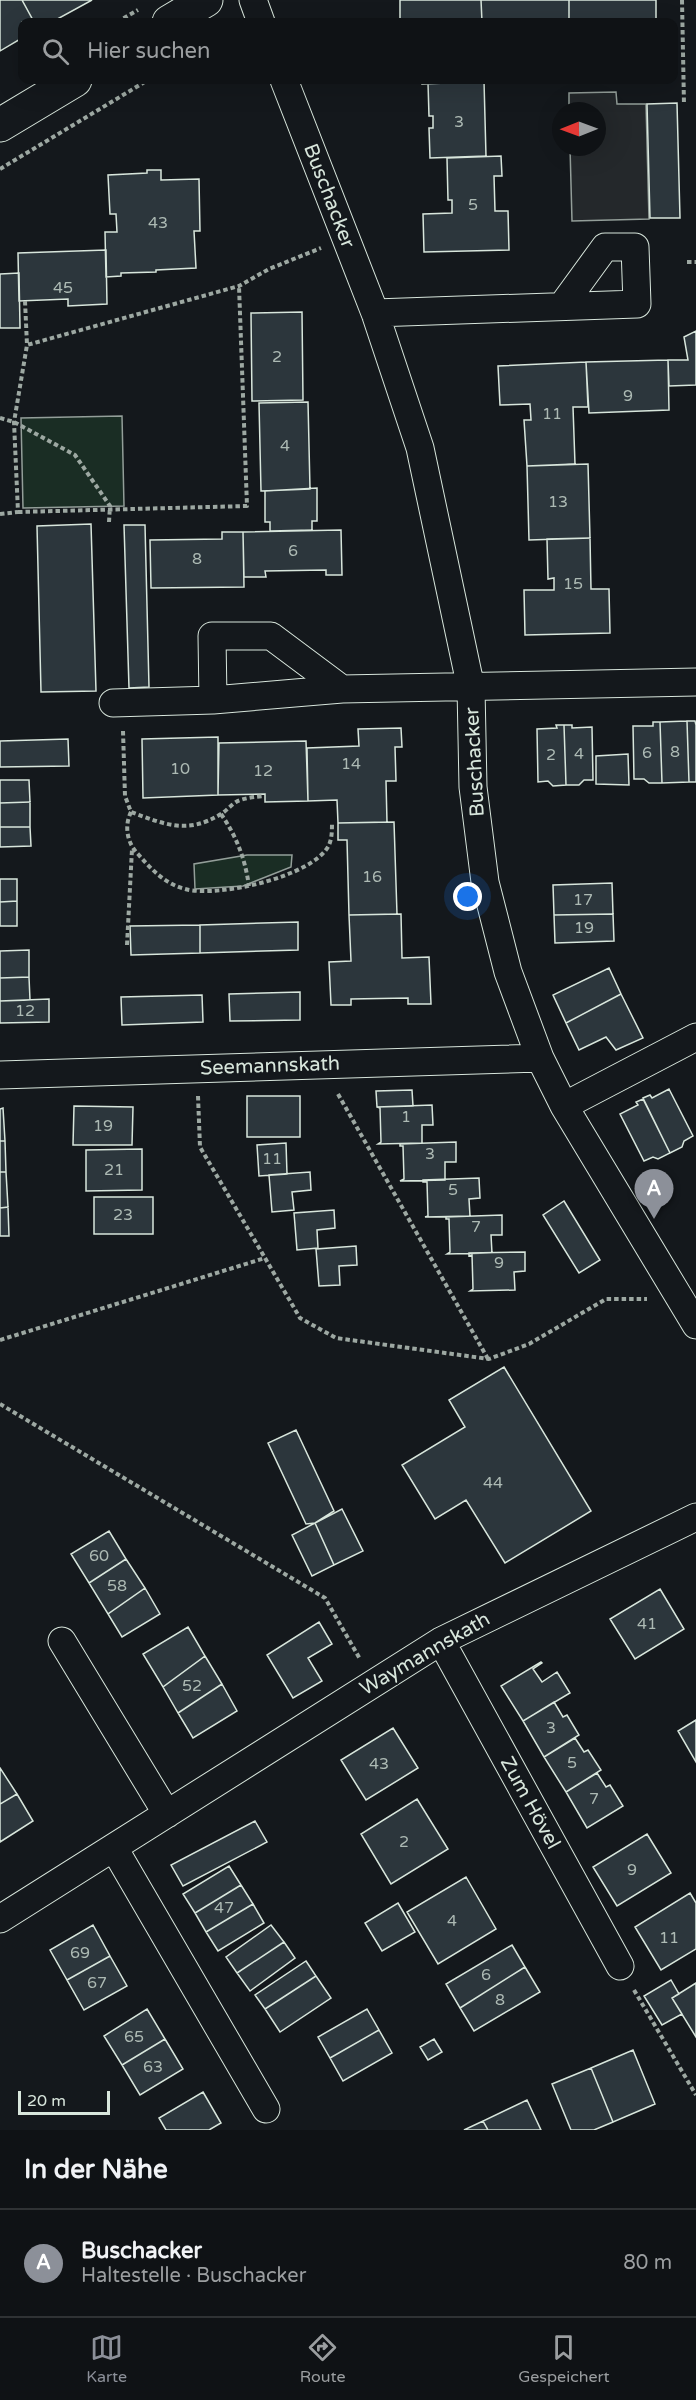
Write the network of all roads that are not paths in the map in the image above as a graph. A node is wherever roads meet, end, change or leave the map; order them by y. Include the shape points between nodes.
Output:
1 (206, 0) edge
2 (253, 0) edge
3 (156, 15) edge
4 (260, 18) edge
5 (68, 84) edge
6 (286, 84) edge
7 (0, 125) edge
8 (562, 306) dead end
9 (375, 313) junction
10 (696, 682) edge
11 (471, 688) junction
12 (342, 689) junction
13 (213, 700) junction
14 (117, 703) road end
15 (696, 1037) edge
16 (540, 1058) junction
17 (0, 1075) edge
18 (564, 1106) junction
19 (696, 1325) edge
20 (696, 1517) edge
21 (62, 1641) dead end
22 (441, 1641) junction
23 (167, 1814) junction
24 (114, 1848) junction
25 (0, 1919) edge
26 (620, 1966) road end
27 (266, 2109) dead end

1 - 3 main road
2 - 4 street
5 - 7 main road
6 - 9 street, Buschacker
8 - 9 street
9 - 11 street, Buschacker via 420,448
10 - 11 street, Buschacker
11 - 12 street, Buschacker
11 - 16 street, Buschacker via 473,787 485,882 507,972
12 - 13 street, Buschacker
12 - 13 street via 271,636 212,636
13 - 14 street, Buschacker
15 - 18 street
16 - 17 street, Seemannskath
16 - 18 street, Buschacker
18 - 19 street, Buschacker
20 - 22 street, Waymannskath
21 - 23 street
22 - 23 street, Waymannskath
22 - 26 street, Zum Hövel
23 - 24 street, Waymannskath
24 - 25 street, Waymannskath
24 - 27 street

